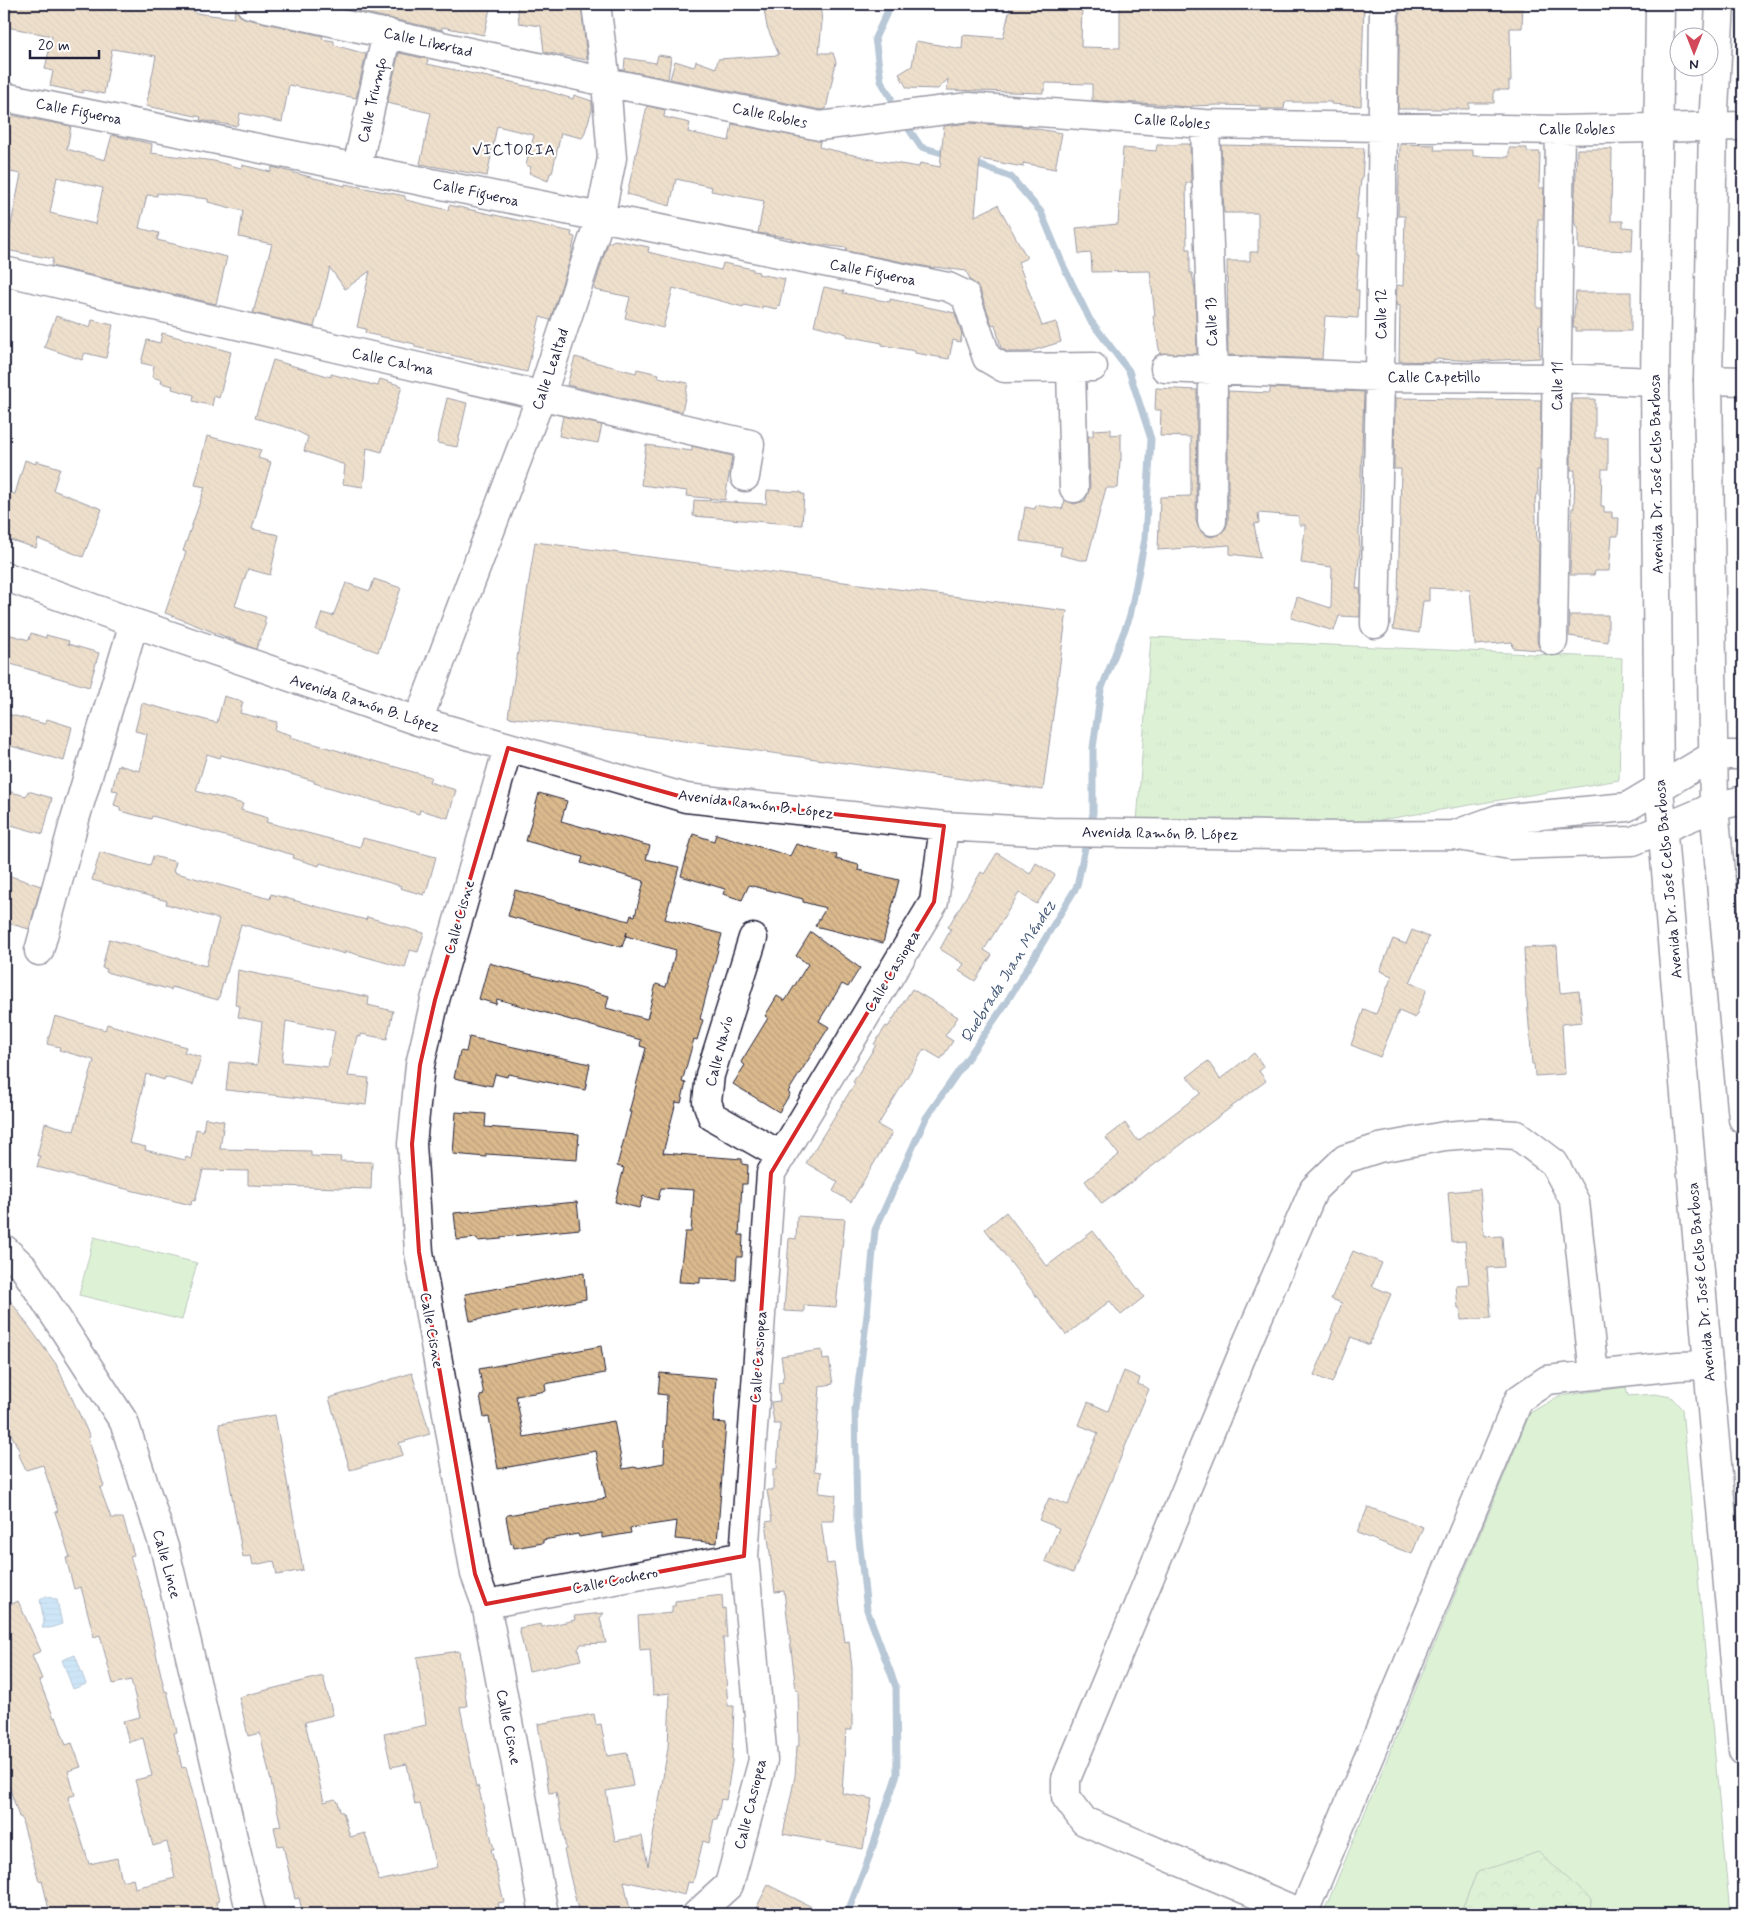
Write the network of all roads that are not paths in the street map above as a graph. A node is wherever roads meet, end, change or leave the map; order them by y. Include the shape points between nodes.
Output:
1 (250, 4) edge
2 (596, 4) edge
3 (1384, 4) edge
4 (1660, 4) edge
5 (1720, 4) edge
6 (387, 33) junction
7 (606, 82) junction
8 (4, 97) edge
9 (1204, 124) junction
10 (1382, 126) junction
11 (1713, 126) junction
12 (1743, 126) edge
13 (1659, 128) junction
14 (1560, 130) junction
15 (357, 166) junction
16 (600, 218) junction
17 (4, 271) edge
18 (1165, 368) dead end
19 (1213, 370) junction
20 (1380, 377) junction
21 (1557, 378) junction
22 (1708, 380) junction
23 (1743, 381) edge
24 (1655, 382) junction
25 (542, 394) junction
26 (745, 477) dead end
27 (1074, 488) dead end
28 (1212, 521) dead end
29 (4, 576) edge
30 (134, 623) junction
31 (1375, 624) dead end
32 (1553, 641) dead end
33 (418, 721) junction
34 (508, 748) junction
35 (1714, 755) junction
36 (1743, 755) edge
37 (1659, 788) junction
38 (1743, 800) edge
39 (1714, 807) junction
40 (944, 826) junction
41 (1663, 829) junction
42 (1453, 835) junction
43 (753, 938) dead end
44 (39, 952) dead end
45 (1743, 1119) edge
46 (782, 1156) junction
47 (4, 1249) edge
48 (1708, 1365) junction
49 (1594, 1374) junction
50 (744, 1556) junction
51 (486, 1604) junction
52 (1743, 1751) edge
53 (251, 1914) edge
54 (544, 1914) edge
55 (697, 1914) edge
56 (1303, 1914) edge

1 - 6 street, Calle Libertad
2 - 7 street, Calle Lealtad
3 - 10 street, Calle 12
4 - 13 street, Avenida Dr. José Celso Barbosa
5 - 11 street
6 - 7 street, Calle Libertad
6 - 15 street, Calle Triumfo
7 - 9 street, Calle Robles via 820,126 969,107
7 - 16 street, Calle Lealtad via 612,158
8 - 15 street, Calle Figueroa
9 - 10 street, Calle Robles
9 - 19 street, Calle 13
10 - 14 street, Calle Robles
10 - 20 street, Calle 12
11 - 12 street, Calle Robles
11 - 13 street, Calle Robles
11 - 22 street
13 - 14 street, Calle Robles
13 - 24 street, Avenida Dr. José Celso Barbosa
14 - 21 street, Calle 11
15 - 16 street, Calle Figueroa
16 - 25 street, Calle Lealtad
16 - 27 street, Calle Figueroa via 948,287 965,295 987,358 1004,368 1082,368
17 - 25 street, Calle Calma
18 - 19 street, Calle Capetillo
19 - 20 street, Calle Capetillo
19 - 28 street, Calle 13
20 - 21 street, Calle Capetillo
20 - 31 street, Calle 12
21 - 24 street, Calle Capetillo
21 - 32 street, Calle 11
22 - 23 street
22 - 35 street
24 - 37 street, Avenida Dr. José Celso Barbosa
25 - 26 street, Calle Calma via 750,444
25 - 33 street, Calle Lealtad
29 - 30 street, Avenida Ramón B. López
30 - 33 street, Avenida Ramón B. López
30 - 44 street
33 - 34 street, Avenida Ramón B. López
34 - 40 street, Avenida Ramón B. López via 686,798
34 - 51 street, Calle Cisne via 435,1000 420,1065 412,1144 418,1252 475,1574
35 - 36 street
35 - 37 street, Avenida Ramón B. López
35 - 39 street
37 - 41 street, Avenida Dr. José Celso Barbosa
37 - 42 street, Avenida Ramón B. López via 1627,807 1498,820
38 - 39 street, Avenida Ramón B. López
39 - 41 street, Avenida Ramón B. López
39 - 45 street
40 - 42 street, Avenida Ramón B. López via 1052,832
40 - 46 street, Calle Casiopea via 934,902
41 - 42 street, Avenida Ramón B. López via 1633,841 1519,845
41 - 48 street, Avenida Dr. José Celso Barbosa
43 - 46 street, Calle Navío via 710,1076 707,1102 712,1116
46 - 50 street, Calle Casiopea via 771,1173
47 - 53 street, Calle Lince via 24,1268 124,1422 165,1550
48 - 49 street
48 - 52 street, Avenida Dr. José Celso Barbosa
49 - 56 street via 1547,1380 1519,1399
49 - 56 street via 1575,1202 1554,1163 1517,1135 1445,1136 1379,1148 1345,1159 1314,1189 1066,1779 1066,1797 1084,1821
50 - 51 street, Calle Cochero
50 - 55 street, Calle Casiopea via 763,1760 729,1885
51 - 54 street, Calle Cisne

